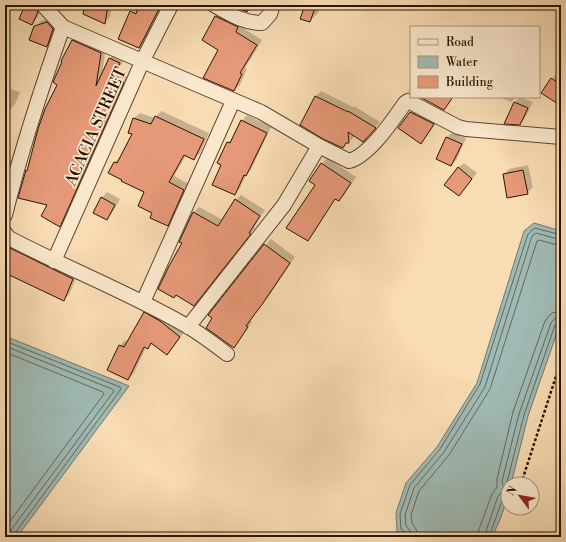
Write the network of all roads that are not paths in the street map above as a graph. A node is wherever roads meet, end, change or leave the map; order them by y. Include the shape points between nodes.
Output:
1 (43, 5) edge
2 (171, 5) edge
3 (214, 5) edge
4 (273, 5) edge
5 (63, 27) junction
6 (143, 60) junction
7 (233, 100) junction
8 (561, 137) edge
9 (319, 146) junction
10 (5, 215) edge
11 (5, 233) edge
12 (54, 261) junction
13 (142, 302) junction
14 (188, 327) junction
15 (227, 354) dead end

1 - 5 street
2 - 6 street, ACACIA STREET
3 - 4 street via 238,19 262,23 270,14
5 - 6 street
5 - 10 street via 36,102
6 - 7 street
6 - 12 street, ACACIA STREET
7 - 9 street via 261,112
7 - 13 street
8 - 9 street via 466,129 408,101 385,131 357,159 349,161
9 - 14 street via 284,205
11 - 12 street via 9,238
12 - 13 street
13 - 14 street
14 - 15 street

